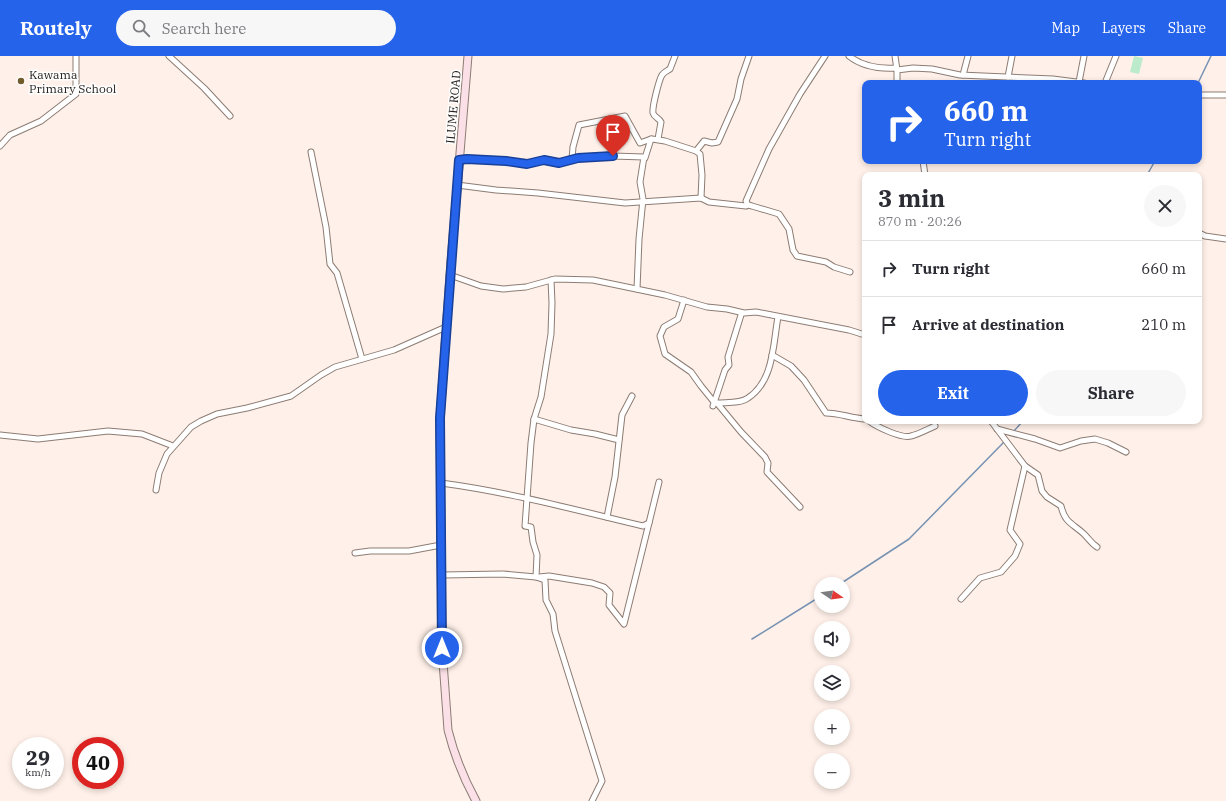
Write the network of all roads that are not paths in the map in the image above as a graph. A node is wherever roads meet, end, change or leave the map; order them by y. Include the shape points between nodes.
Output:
1 (76, 56) edge
2 (468, 56) edge
3 (675, 56) edge
4 (749, 56) edge
5 (825, 56) edge
6 (849, 56) edge
7 (895, 56) edge
8 (968, 56) edge
9 (1012, 56) edge
10 (1084, 56) edge
11 (1116, 56) edge
12 (171, 57) edge
13 (896, 69) junction
14 (963, 75) junction
15 (1008, 77) junction
16 (897, 80) edge
17 (1063, 80) edge
18 (1082, 80) edge
19 (1106, 80) edge
20 (1202, 95) edge
21 (1226, 95) edge
22 (230, 116) dead end
23 (651, 139) junction
24 (658, 139) junction
25 (0, 146) edge
26 (696, 151) junction
27 (312, 152) dead end
28 (645, 158) junction
29 (572, 159) junction
30 (459, 160) junction
31 (457, 185) junction
32 (700, 198) junction
33 (643, 202) junction
34 (746, 206) dead end
35 (1202, 234) edge
36 (1226, 239) edge
37 (850, 272) dead end
38 (450, 275) junction
39 (551, 280) junction
40 (637, 289) junction
41 (684, 300) junction
42 (741, 315) dead end
43 (778, 317) junction
44 (446, 327) junction
45 (862, 334) edge
46 (772, 355) junction
47 (362, 359) junction
48 (632, 396) dead end
49 (715, 403) junction
50 (534, 419) junction
51 (862, 419) edge
52 (874, 424) edge
53 (993, 424) edge
54 (935, 426) dead end
55 (997, 429) junction
56 (0, 435) edge
57 (619, 440) junction
58 (173, 446) junction
59 (1126, 452) dead end
60 (1025, 466) junction
61 (659, 482) dead end
62 (441, 483) junction
63 (156, 490) dead end
64 (526, 498) junction
65 (800, 507) dead end
66 (607, 517) junction
67 (649, 524) junction
68 (441, 545) junction
69 (1097, 547) dead end
70 (355, 554) dead end
71 (442, 575) junction
72 (538, 577) junction
73 (961, 599) dead end
74 (476, 801) edge
75 (592, 801) edge

1 - 25 street via 76,94 41,121 10,135
2 - 30 street, ILUME ROAD
3 - 24 street via 670,69 660,78 653,105 653,112 661,122
4 - 26 street via 720,139 716,143 704,141
5 - 37 street via 769,149 746,201 748,205 779,214 789,229 793,250 797,256 826,262
6 - 13 street via 865,65
7 - 13 street
8 - 14 street
9 - 15 street
10 - 18 street
11 - 19 street
12 - 22 street
13 - 14 street via 932,68
13 - 16 street
14 - 15 street
15 - 17 street
20 - 21 street
23 - 24 street
23 - 28 street
23 - 29 street via 640,143 625,116 579,125
24 - 26 street
26 - 32 street via 700,154 702,170
27 - 47 street via 330,264 337,273
28 - 29 street via 613,156
28 - 33 street via 640,182
29 - 30 street via 559,163 544,160 527,164
30 - 31 street, ILUME ROAD
31 - 33 street via 616,202
31 - 38 street, ILUME ROAD
32 - 33 street
32 - 34 street via 709,202
33 - 40 street
35 - 36 street
38 - 39 street via 481,286 503,289 526,287
38 - 44 street, ILUME ROAD
39 - 40 street via 593,280
39 - 50 street via 551,334 541,397
40 - 41 street
41 - 43 street via 707,308 756,312
41 - 49 street via 678,319 664,327 660,336 661,342 665,354 691,372
42 - 49 street via 728,357 729,365 725,370
43 - 45 street
43 - 46 street
44 - 47 street via 394,350
44 - 62 street, ILUME ROAD via 440,418
46 - 49 street via 765,378 747,399
46 - 51 street via 791,366 804,380 826,413
47 - 58 street via 321,374 291,396 205,419 191,427
48 - 57 street via 622,415
49 - 65 street via 765,457 768,463 767,472
50 - 57 street
50 - 64 street
52 - 54 street via 904,437
53 - 55 street
55 - 59 street via 1060,448 1095,439
55 - 60 street
56 - 58 street via 38,439 108,431 142,434
57 - 66 street
58 - 63 street via 162,464
60 - 69 street via 1038,475 1042,491 1046,497 1061,506 1063,517
60 - 73 street via 1010,530 1020,544 1015,556 1001,572 980,578
61 - 67 street
62 - 64 street
62 - 68 street, ILUME ROAD
64 - 66 street
64 - 72 street via 525,526 531,527 532,542 537,555
66 - 67 street via 643,526
67 - 72 street via 624,624 609,605 610,594 604,587 549,576
68 - 70 street via 409,551 370,551
68 - 71 street, ILUME ROAD
71 - 72 street via 503,574
71 - 74 street, ILUME ROAD via 442,648 446,717 451,742
72 - 75 street via 545,580 546,600 553,614 555,631 602,781

